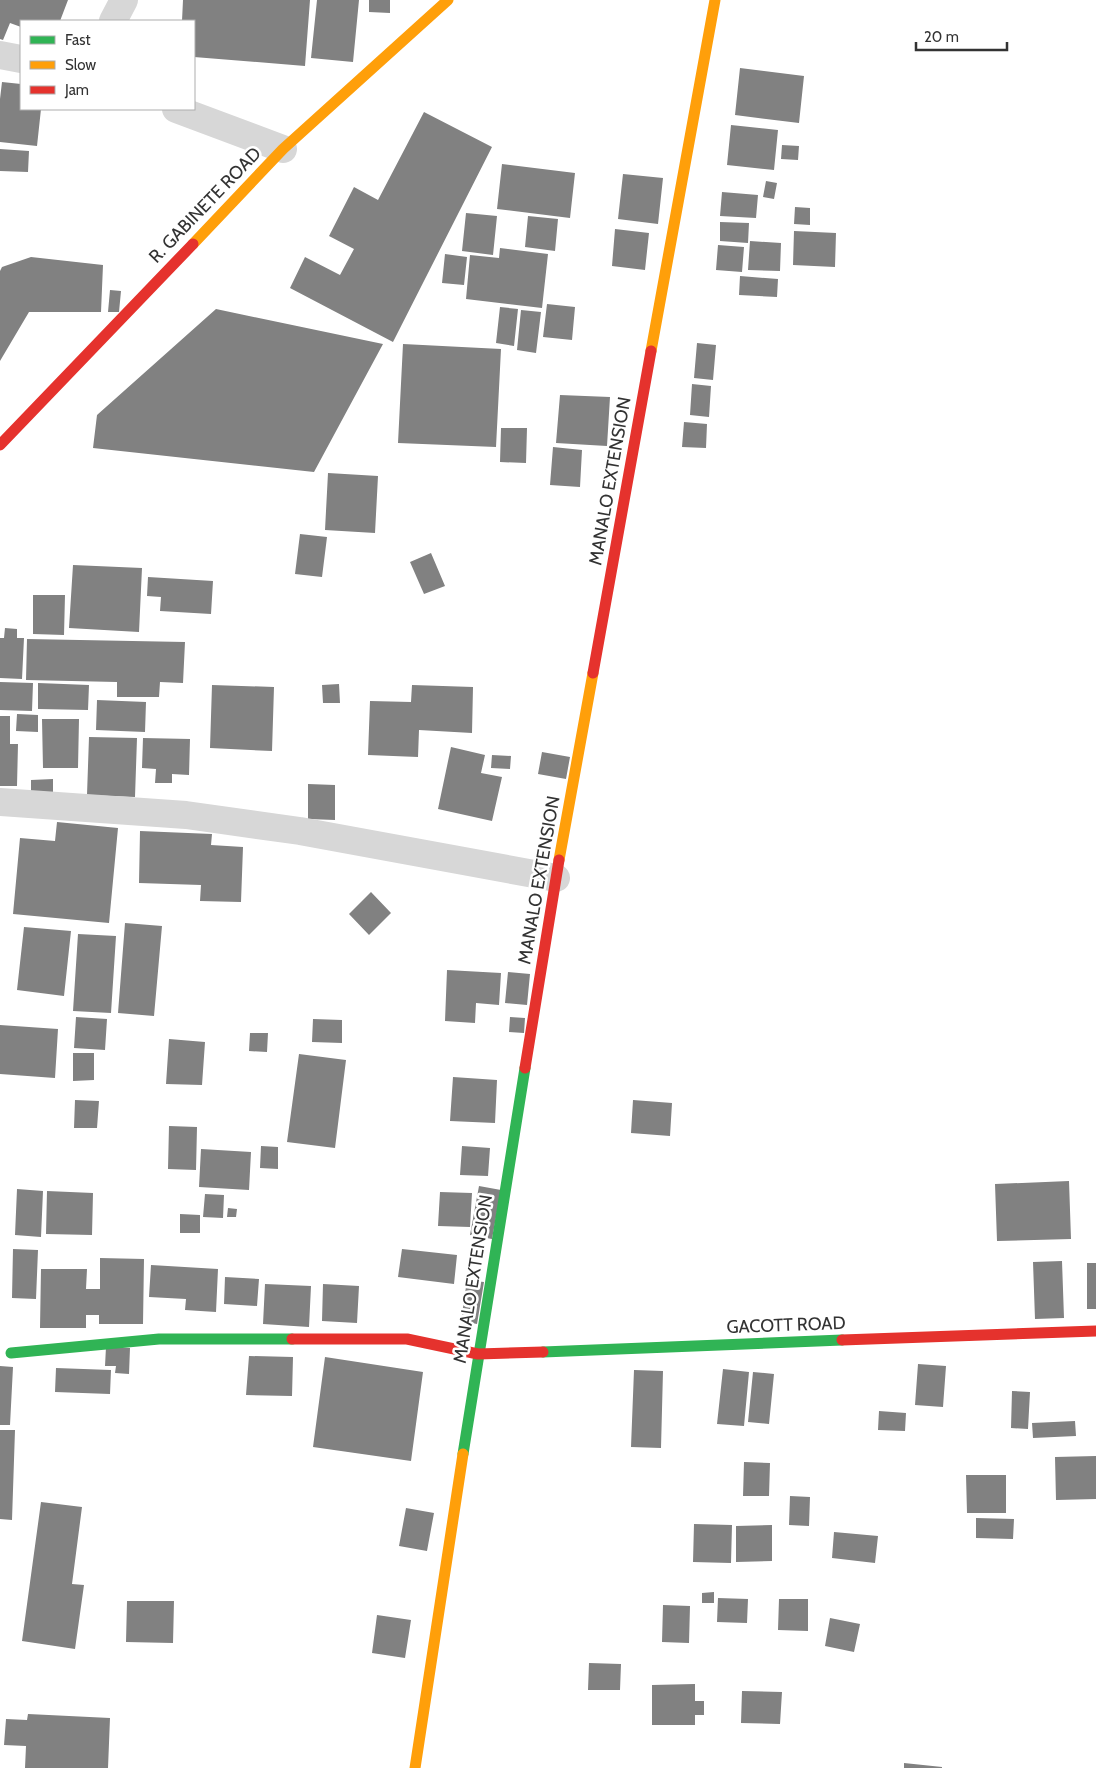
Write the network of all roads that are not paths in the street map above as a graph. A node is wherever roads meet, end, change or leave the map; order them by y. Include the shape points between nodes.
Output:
1 (124, 0) edge
2 (448, 0) edge
3 (715, 0) edge
4 (114, 20) edge
5 (0, 55) edge
6 (20, 58) edge
7 (179, 110) edge
8 (283, 149) junction
9 (0, 446) edge
10 (0, 802) edge
11 (556, 878) junction
12 (1096, 1331) edge
13 (11, 1353) dead end
14 (478, 1354) junction
15 (416, 1768) edge

1 - 4 street
2 - 8 street, R. GABINETE ROAD
3 - 11 street, MANALO EXTENSION
5 - 6 street
7 - 8 street
8 - 9 street, R. GABINETE ROAD
10 - 11 street via 186,815 300,831
11 - 14 street, MANALO EXTENSION
12 - 14 street, GACOTT ROAD
13 - 14 street, GACOTT ROAD via 159,1339 208,1339 407,1340
14 - 15 street, MANALO EXTENSION

